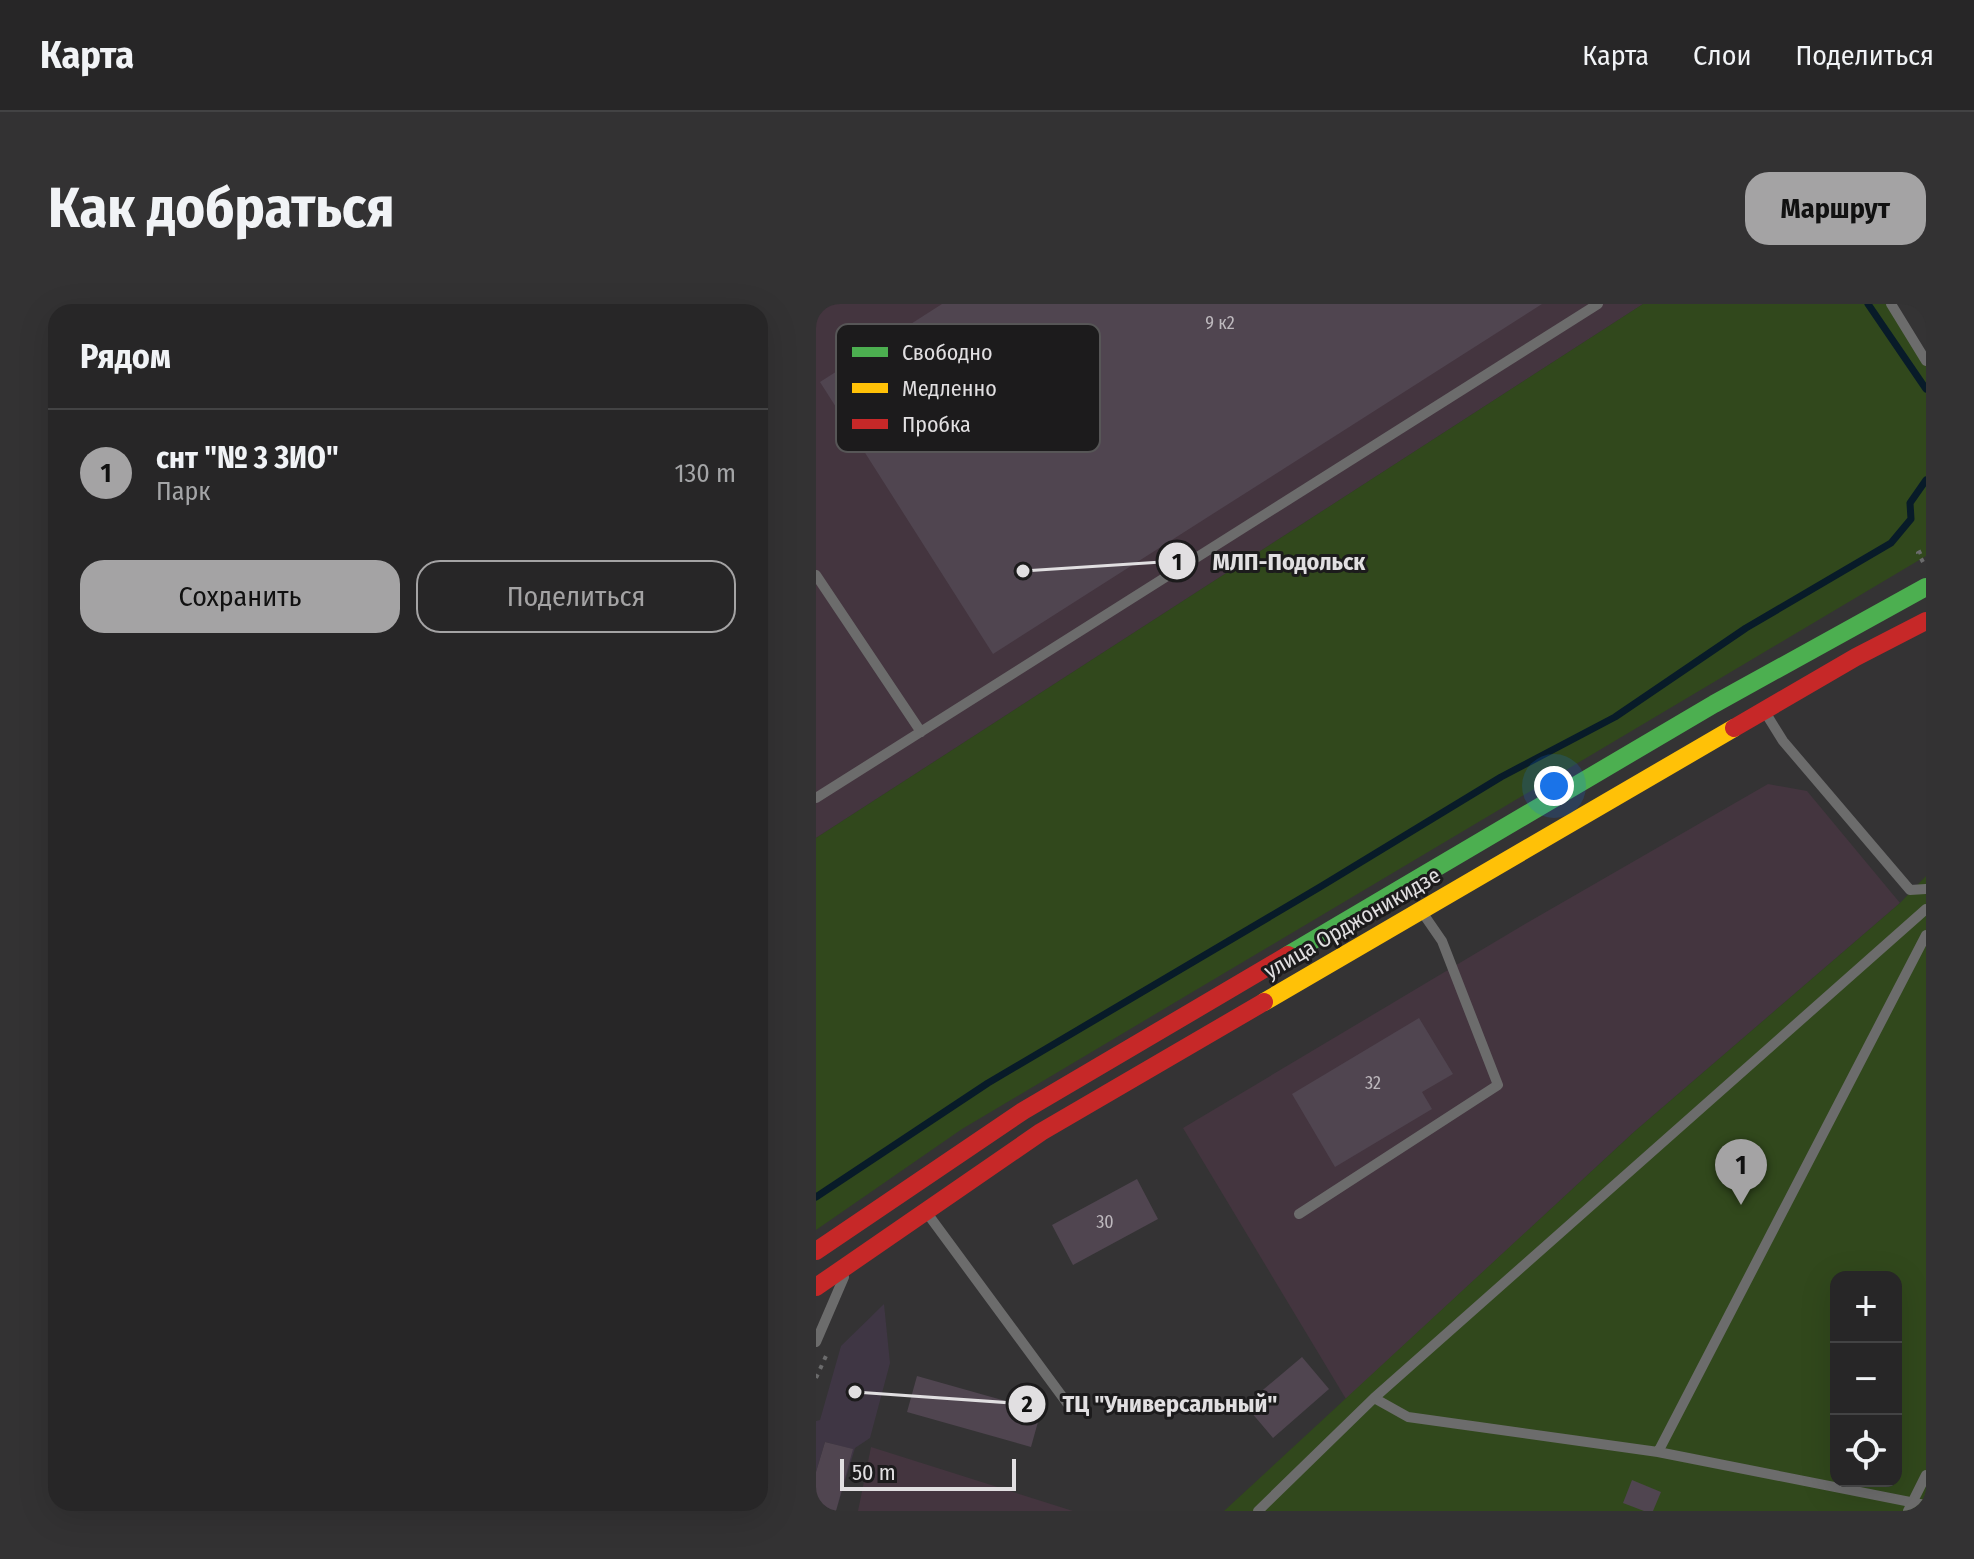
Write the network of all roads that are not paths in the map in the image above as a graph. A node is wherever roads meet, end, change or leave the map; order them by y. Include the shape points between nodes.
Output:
1 (1598, 304) edge
2 (1891, 304) edge
3 (1926, 361) edge
4 (816, 575) edge
5 (1922, 587) edge
6 (1926, 621) edge
7 (1764, 710) junction
8 (921, 732) junction
9 (816, 798) edge
10 (1926, 889) edge
11 (1926, 909) edge
12 (1421, 910) junction
13 (1926, 935) edge
14 (926, 1211) junction
15 (1299, 1214) dead end
16 (816, 1251) edge
17 (849, 1264) junction
18 (816, 1287) edge
19 (816, 1342) edge
20 (1374, 1398) junction
21 (1067, 1403) dead end
22 (1658, 1452) junction
23 (1926, 1475) edge
24 (1926, 1505) edge
25 (1909, 1507) edge
26 (1258, 1511) edge

1 - 8 lane
2 - 3 lane
4 - 8 lane
5 - 16 main road, улица Орджоникидзе via 1023,1111
6 - 7 main road, улица Орджоникидзе
7 - 10 lane via 1783,741 1910,890
7 - 12 main road, улица Орджоникидзе
8 - 9 lane
11 - 20 lane
12 - 14 main road, улица Орджоникидзе via 1041,1132
12 - 15 lane via 1442,941 1498,1085
13 - 22 lane
14 - 17 main road, улица Орджоникидзе
14 - 21 lane
17 - 18 main road, улица Орджоникидзе
17 - 19 lane
20 - 22 lane via 1408,1417
20 - 26 lane
22 - 25 lane
23 - 25 lane
24 - 25 lane

